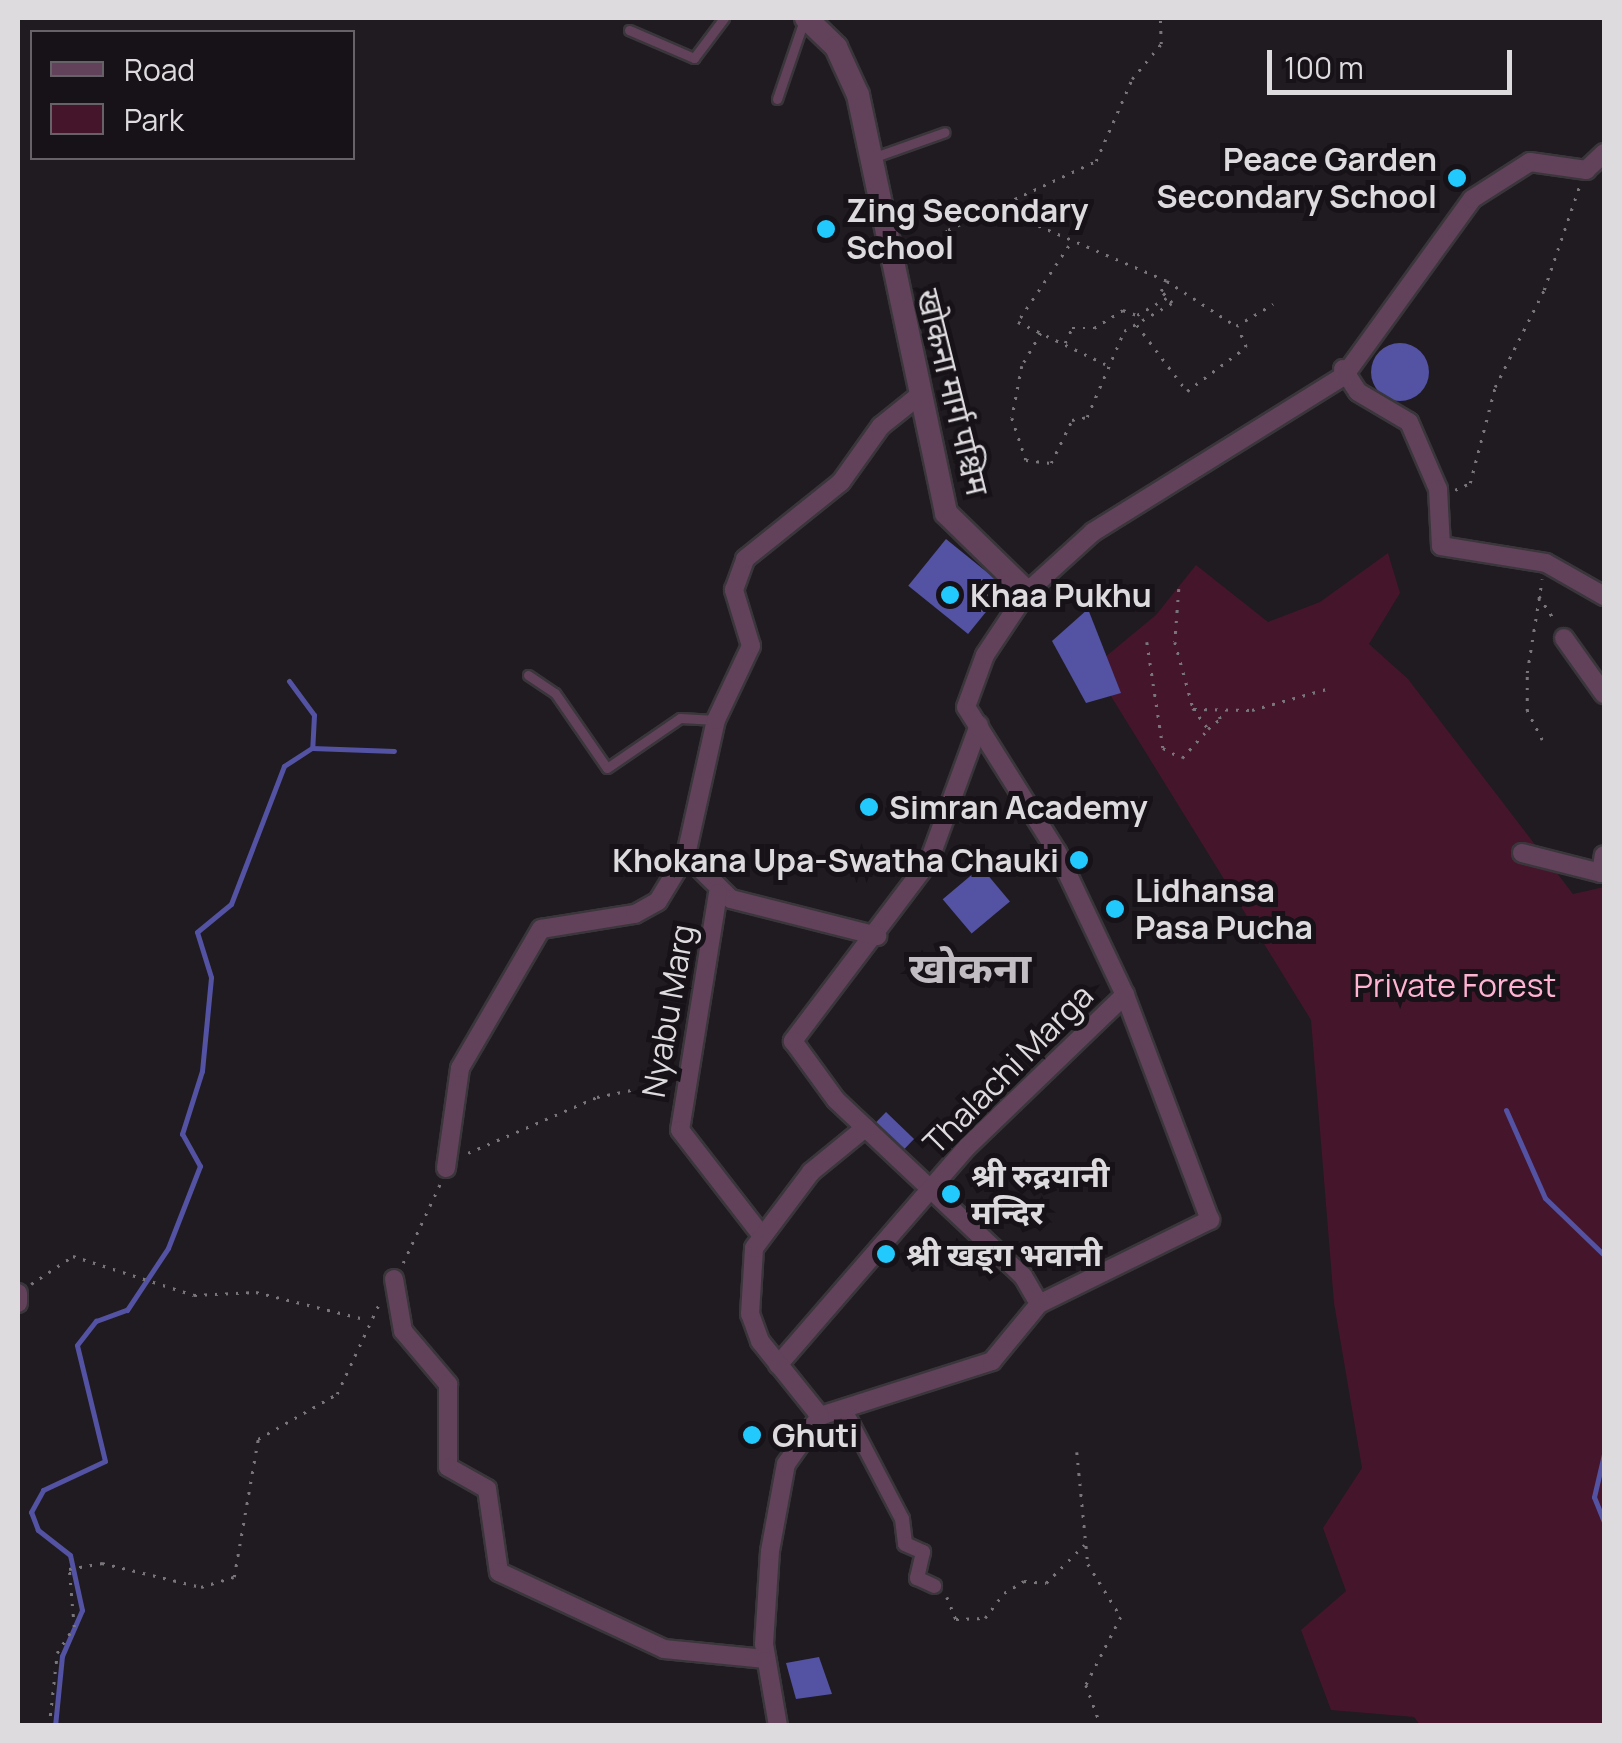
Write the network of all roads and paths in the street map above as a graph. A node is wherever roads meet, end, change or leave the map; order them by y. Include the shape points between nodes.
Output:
1 (724, 18) edge
2 (805, 18) edge
3 (1160, 18) edge
4 (629, 30) dead end
5 (777, 99) dead end
6 (945, 132) dead end
7 (1604, 153) edge
8 (870, 159) junction
9 (1586, 170) junction
10 (998, 208) junction
11 (1069, 246) dead end
12 (890, 275) junction
13 (1167, 281) junction
14 (1167, 298) junction
15 (1273, 304) dead end
16 (1136, 324) junction
17 (1236, 326) junction
18 (1041, 333) junction
19 (1064, 344) junction
20 (1105, 364) junction
21 (1343, 370) junction
22 (916, 398) junction
23 (1438, 488) junction
24 (1546, 563) junction
25 (1179, 590) dead end
26 (1027, 592) junction
27 (1539, 594) junction
28 (1604, 596) edge
29 (1564, 638) joint
30 (1147, 642) dead end
31 (528, 675) dead end
32 (1330, 688) dead end
33 (1604, 694) edge
34 (1193, 708) junction
35 (1217, 709) junction
36 (716, 720) junction
37 (979, 726) junction
38 (1208, 729) junction
39 (1542, 740) dead end
40 (1522, 853) dead end
41 (1604, 855) edge
42 (686, 856) junction
43 (718, 893) junction
44 (877, 936) junction
45 (1125, 995) junction
46 (690, 1078) junction
47 (865, 1128) junction
48 (446, 1168) junction
49 (931, 1192) junction
50 (759, 1232) junction
51 (394, 1279) junction
52 (18, 1293) edge
53 (18, 1303) edge
54 (1039, 1304) junction
55 (369, 1320) junction
56 (778, 1366) junction
57 (844, 1408) junction
58 (820, 1416) junction
59 (1077, 1452) dead end
60 (1085, 1545) junction
61 (934, 1586) joint
62 (766, 1658) junction
63 (48, 1726) edge
64 (778, 1726) edge
65 (1101, 1726) edge

1 - 4 lane via 694,58
2 - 5 lane
2 - 8 street, खोकना मार्ग पश्चिम via 848,69
3 - 10 path via 1161,44 1132,78 1096,162
6 - 8 lane
7 - 9 street
8 - 12 street, खोकना मार्ग पश्चिम
9 - 21 street via 1530,162 1472,198
9 - 23 path via 1544,290 1495,387 1470,483
10 - 12 path via 948,230
10 - 13 path
11 - 18 path via 1018,322
12 - 22 street, खोकना मार्ग पश्चिम
13 - 14 path
13 - 17 path
14 - 16 path via 1172,303
14 - 19 path via 1138,315 1123,310 1094,328 1072,328
15 - 17 path
16 - 17 path via 1188,391 1246,347
16 - 20 path
18 - 19 path
18 - 20 path via 1012,395 1026,460 1051,463 1072,420 1086,417
19 - 20 path
21 - 23 street via 1358,392 1409,422
21 - 26 street via 1093,532
22 - 26 street, खोकना मार्ग पश्चिम via 946,513
22 - 36 street via 881,426 841,482 745,559 734,590 751,646
23 - 24 street via 1441,546
24 - 27 path
24 - 28 street
25 - 34 path via 1175,642
26 - 37 street via 968,689
27 - 29 path
27 - 39 path via 1527,711
29 - 33 street
30 - 38 path via 1163,748 1182,758
31 - 36 lane via 554,693 607,768 680,718
32 - 35 path via 1252,710
34 - 35 path
34 - 38 path
35 - 38 path via 1220,720
36 - 42 street
37 - 44 street via 929,861
37 - 45 street, Thalachi Marga via 1056,852
40 - 41 street via 1601,873
42 - 43 street
42 - 48 street via 658,901 635,914 541,929 460,1068
43 - 44 street
43 - 46 street, Nyabu Marg
44 - 47 street via 793,1041
45 - 49 street, Thalachi Marga
45 - 54 street via 1210,1220
46 - 48 path via 597,1096 483,1142
46 - 50 street, Nyabu Marg via 684,1142
47 - 49 street
47 - 50 street
48 - 51 path
49 - 54 street via 1023,1276
49 - 56 street, Thalachi Marga
50 - 56 street via 750,1314
51 - 55 path
51 - 62 street via 402,1330 448,1384 448,1467 488,1489 499,1572 664,1650
52 - 53 street
52 - 55 path via 73,1256 194,1295 256,1292
54 - 57 street via 992,1361
55 - 63 path via 337,1394 258,1439 234,1577 201,1587 102,1563 68,1569 74,1627 57,1653
56 - 58 street
57 - 58 street
57 - 61 street via 902,1519 905,1544 923,1552 918,1578
58 - 62 street via 786,1464
59 - 60 path
60 - 61 path via 1046,1582 1024,1581 974,1621 956,1619
60 - 65 path via 1121,1617 1086,1685
62 - 64 street

